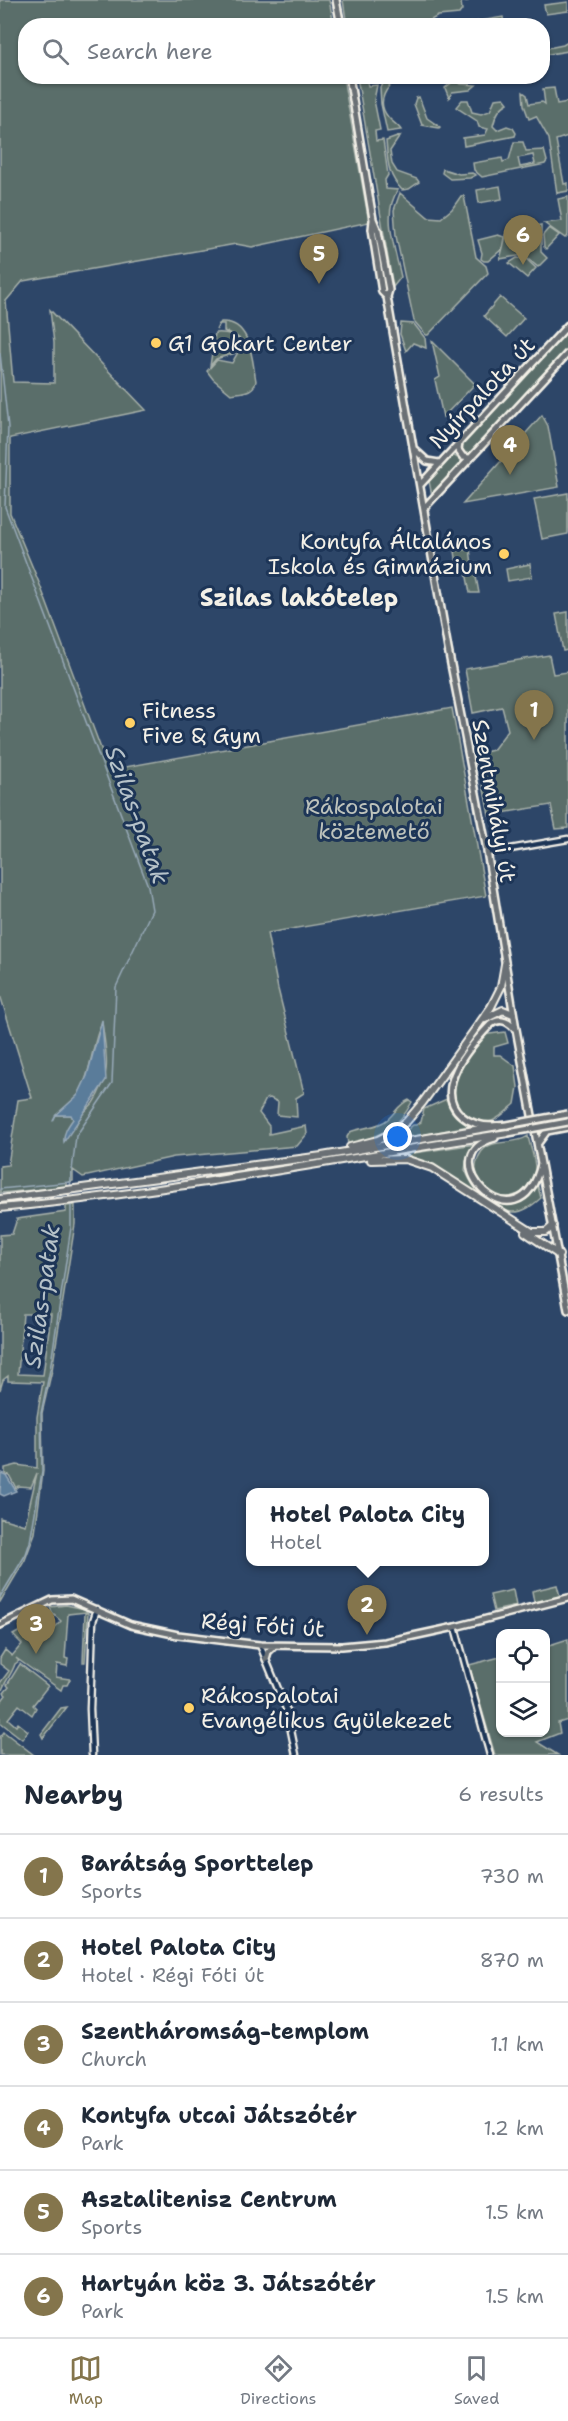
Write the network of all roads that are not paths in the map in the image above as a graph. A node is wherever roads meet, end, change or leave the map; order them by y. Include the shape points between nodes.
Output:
1 (336, 0) edge
2 (339, 18) edge
3 (350, 84) edge
4 (568, 325) edge
5 (568, 353) edge
6 (460, 440) junction
7 (414, 449) junction
8 (469, 458) junction
9 (439, 463) junction
10 (420, 484) junction
11 (424, 507) junction
12 (568, 839) edge
13 (487, 853) junction
14 (505, 964) junction
15 (513, 1014) junction
16 (480, 1023) junction
17 (516, 1029) junction
18 (568, 1114) edge
19 (568, 1122) edge
20 (498, 1126) junction
21 (568, 1127) edge
22 (508, 1133) junction
23 (538, 1144) junction
24 (322, 1156) junction
25 (344, 1161) junction
26 (541, 1162) junction
27 (0, 1199) edge
28 (0, 1208) edge
29 (513, 1222) junction
30 (553, 1226) junction
31 (559, 1256) junction
32 (568, 1310) edge
33 (568, 1598) edge
34 (97, 1608) junction
35 (0, 1625) edge
36 (455, 1627) junction
37 (260, 1645) junction
38 (274, 1646) junction
39 (266, 1659) junction
40 (92, 1755) edge
41 (296, 1755) edge
42 (490, 1755) edge

1 - 2 main road
3 - 7 main road, Szentmihályi út via 382,292 387,297
4 - 6 main road, Nyírpalota út
5 - 8 main road, Nyírpalota út
6 - 8 main road via 458,450
6 - 9 main road, Nyírpalota út
7 - 9 main road via 428,461
7 - 10 main road, Szentmihályi út
8 - 11 main road, Nyírpalota út
9 - 10 main road, Nyírpalota út
10 - 11 main road, Szentmihályi út
11 - 13 main road, Szentmihályi út
12 - 13 street
13 - 14 main road, Szentmihályi út
14 - 15 main road, Szentmihályi út
14 - 16 highway via 496,998
15 - 16 highway via 498,1012
15 - 17 main road, Szentmihályi út
16 - 24 highway via 400,1127 378,1140
17 - 20 main road via 503,1021 490,1025 454,1073 450,1088 452,1102 461,1115 479,1125
17 - 23 main road, Szentmihályi út
18 - 20 main road, bridge
19 - 22 main road, bridge
20 - 24 highway
21 - 23 main road via 547,1131
22 - 25 highway
22 - 26 main road via 480,1143 472,1154 472,1176 482,1191 496,1200 521,1198 535,1183
23 - 26 main road, Szentmihályi út
24 - 27 highway
25 - 28 highway via 147,1191
25 - 29 highway via 395,1158 423,1164
26 - 30 main road, Szentmihályi út
29 - 30 highway via 540,1234
29 - 31 highway
30 - 31 main road, Szentmihályi út
31 - 32 main road, Szentmihályi út
33 - 36 main road, Régi Fóti út
34 - 35 main road, Régi Fóti út via 61,1598
34 - 37 main road, Régi Fóti út via 150,1630
34 - 40 street via 93,1621 90,1709
36 - 38 main road, Régi Fóti út via 364,1644
36 - 42 street
37 - 38 main road, Régi Fóti út
37 - 39 street
38 - 39 main road
39 - 41 street via 287,1711

